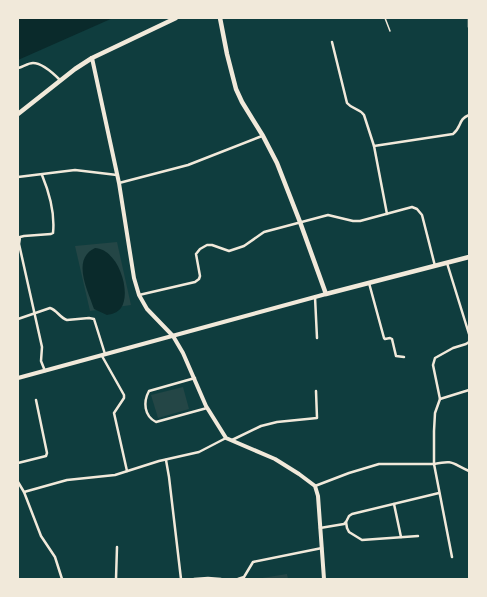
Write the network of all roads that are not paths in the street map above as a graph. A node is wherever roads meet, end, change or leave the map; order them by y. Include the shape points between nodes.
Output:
1 (176, 18) edge
2 (220, 18) edge
3 (385, 18) edge
4 (468, 18) edge
5 (469, 27) edge
6 (390, 31) dead end
7 (332, 42) dead end
8 (92, 58) junction
9 (18, 68) edge
10 (60, 80) junction
11 (18, 114) edge
12 (469, 115) edge
13 (263, 136) junction
14 (374, 146) junction
15 (42, 175) junction
16 (117, 175) junction
17 (18, 177) edge
18 (118, 183) junction
19 (387, 214) junction
20 (300, 222) junction
21 (469, 258) edge
22 (447, 263) junction
23 (435, 266) junction
24 (369, 283) junction
25 (326, 294) junction
26 (139, 295) junction
27 (315, 297) junction
28 (34, 313) junction
29 (18, 319) edge
30 (469, 334) edge
31 (173, 336) junction
32 (317, 338) dead end
33 (469, 342) edge
34 (104, 355) junction
35 (404, 357) dead end
36 (44, 371) junction
37 (18, 378) edge
38 (195, 378) junction
39 (469, 390) edge
40 (316, 391) dead end
41 (440, 399) junction
42 (36, 400) dead end
43 (207, 407) junction
44 (226, 438) junction
45 (232, 440) junction
46 (166, 460) junction
47 (18, 463) edge
48 (434, 464) junction
49 (469, 470) edge
50 (127, 471) junction
51 (18, 482) edge
52 (315, 486) junction
53 (24, 492) junction
54 (439, 493) junction
55 (394, 504) junction
56 (346, 522) junction
57 (320, 528) junction
58 (418, 536) dead end
59 (401, 537) junction
60 (117, 547) dead end
61 (323, 548) junction
62 (452, 557) dead end
63 (62, 579) edge
64 (116, 579) edge
65 (180, 579) edge
66 (194, 579) edge
67 (221, 579) edge
68 (238, 579) edge
69 (324, 579) edge

1 - 8 main road
2 - 13 main road via 236,89
3 - 6 lane
4 - 5 street
7 - 14 street via 347,103 364,115
8 - 10 main road
8 - 16 main road
9 - 10 street via 34,63 50,71
10 - 11 main road
12 - 14 street via 464,117 458,130 453,134
13 - 18 street via 188,165
13 - 20 main road via 277,163
14 - 19 street
15 - 16 street via 75,170
15 - 17 street
15 - 28 street via 51,203 53,232 20,237 19,244
16 - 18 main road
18 - 26 main road
19 - 20 street via 360,221 328,215
19 - 23 street via 412,207 420,211
20 - 25 main road
20 - 26 street via 264,232 244,246 229,251 207,245 196,254 200,276 195,282
21 - 22 main road
22 - 23 main road
22 - 30 street
23 - 24 main road
24 - 25 main road
24 - 35 street via 384,338 392,339 396,356
25 - 27 main road
26 - 31 main road via 147,309
27 - 31 main road
27 - 32 street
28 - 29 street
28 - 34 street via 50,308 67,320 94,319
28 - 36 street via 42,347 41,361
31 - 34 main road
31 - 38 main road
33 - 41 street via 453,348 433,361
34 - 36 main road
34 - 50 street via 124,395 114,414
36 - 37 main road
38 - 43 main road
38 - 43 street via 149,391 146,410 150,418 156,422
39 - 41 street
40 - 45 street via 317,418 277,422
41 - 48 street via 435,413
42 - 47 street via 47,453 46,456
43 - 44 main road
44 - 45 main road
44 - 46 street via 198,452
45 - 52 main road via 280,462
46 - 50 street
46 - 65 street
48 - 49 street via 453,462
48 - 52 street via 378,464
48 - 54 street
50 - 53 street via 109,476 67,480
51 - 53 street
52 - 57 main road
53 - 63 street via 41,536 55,557
54 - 55 street
54 - 62 street
55 - 56 street via 352,514
55 - 59 street
56 - 57 street
56 - 59 street via 349,532 362,540
57 - 61 main road
58 - 59 street
60 - 64 street
61 - 68 street via 253,562 244,577
61 - 69 main road
66 - 67 street

